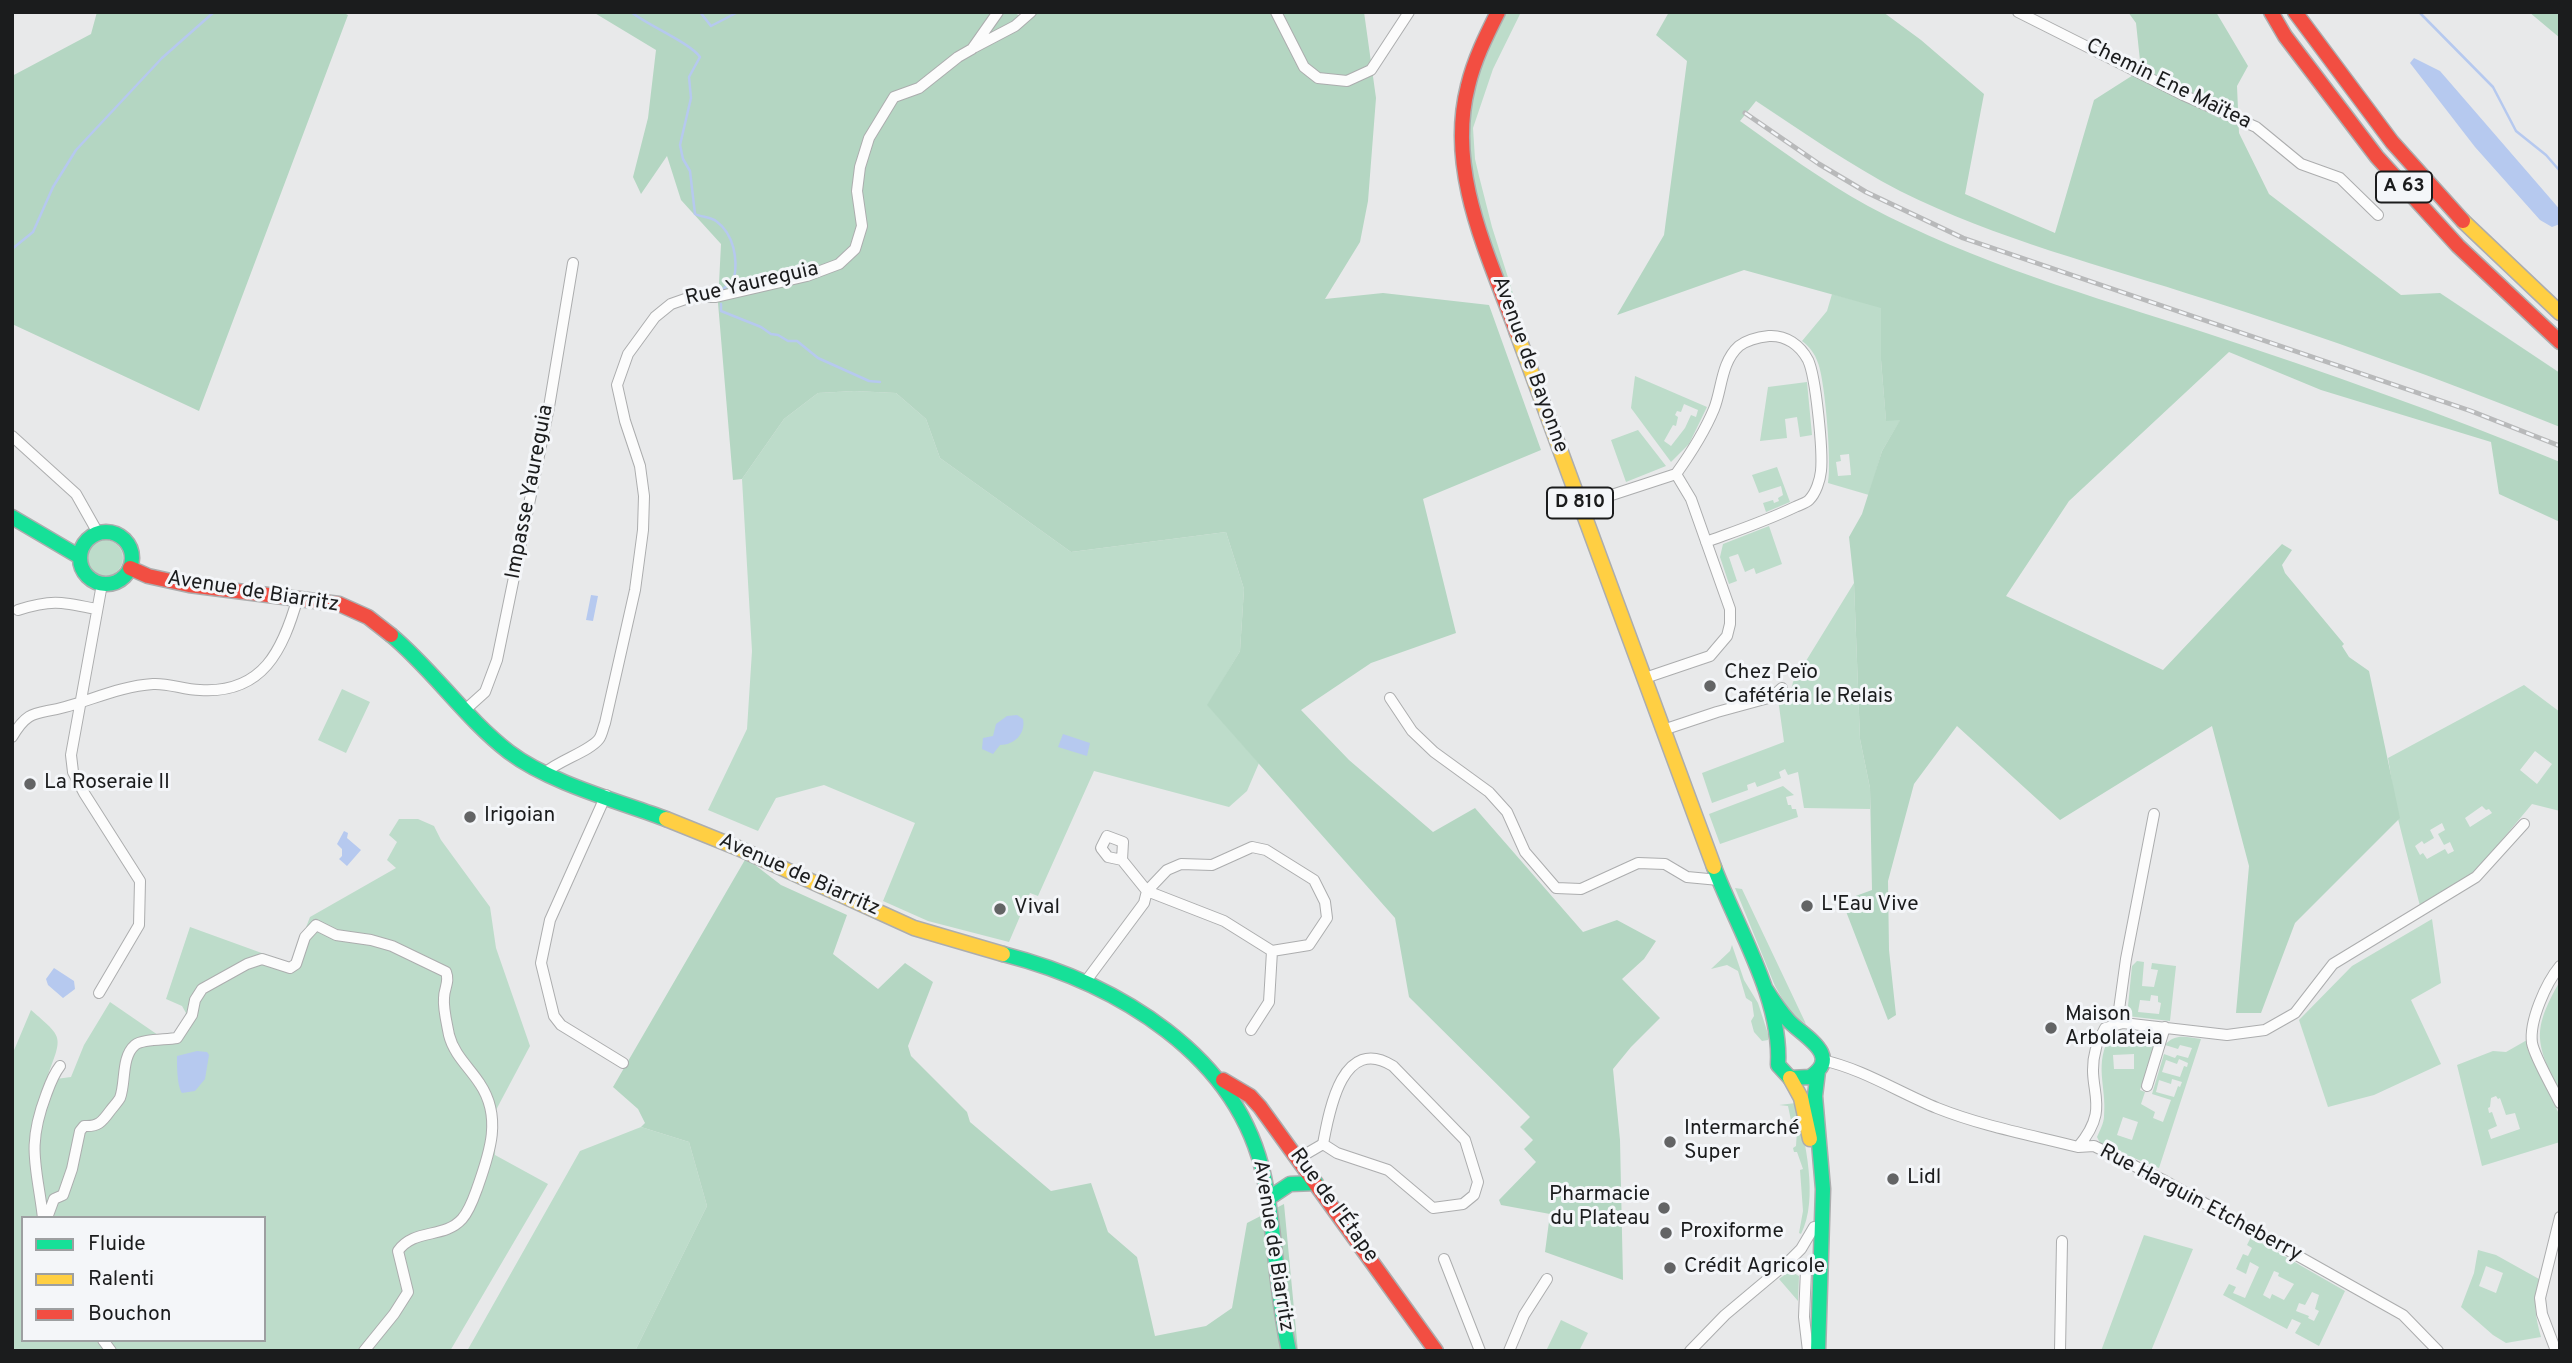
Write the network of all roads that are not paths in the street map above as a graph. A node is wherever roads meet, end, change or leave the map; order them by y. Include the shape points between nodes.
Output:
1 (998, 12) edge
2 (1031, 12) edge
3 (1276, 12) edge
4 (1409, 12) edge
5 (1498, 12) edge
6 (2018, 12) edge
7 (2271, 12) edge
8 (2295, 12) edge
9 (972, 49) junction
10 (2378, 215) dead end
11 (573, 263) dead end
12 (2560, 313) edge
13 (2560, 342) edge
14 (12, 436) edge
15 (1676, 474) junction
16 (1581, 505) junction
17 (12, 517) edge
18 (98, 533) junction
19 (1706, 542) junction
20 (80, 556) junction
21 (130, 568) junction
22 (102, 584) junction
23 (298, 597) junction
24 (96, 609) junction
25 (18, 610) dead end
26 (1645, 678) junction
27 (1782, 688) dead end
28 (1390, 698) dead end
29 (81, 701) junction
30 (466, 710) junction
31 (1663, 730) junction
32 (12, 737) edge
33 (546, 772) junction
34 (606, 795) junction
35 (2154, 814) dead end
36 (2524, 824) dead end
37 (1122, 860) dead end
38 (1719, 880) junction
39 (1147, 891) junction
40 (1272, 951) junction
41 (2560, 967) edge
42 (1086, 981) junction
43 (1765, 988) junction
44 (99, 993) dead end
45 (2117, 1024) junction
46 (2165, 1027) junction
47 (1251, 1030) dead end
48 (1803, 1035) junction
49 (1779, 1048) junction
50 (623, 1063) dead end
51 (1820, 1065) junction
52 (60, 1066) dead end
53 (1216, 1075) junction
54 (1790, 1078) junction
55 (2147, 1086) dead end
56 (2560, 1103) edge
57 (1323, 1144) junction
58 (2078, 1147) junction
59 (1299, 1158) junction
60 (1316, 1182) junction
61 (1269, 1198) junction
62 (45, 1216) edge
63 (46, 1216) edge
64 (2560, 1217) edge
65 (2062, 1241) dead end
66 (1807, 1250) junction
67 (1444, 1259) dead end
68 (1787, 1263) junction
69 (1547, 1279) dead end
70 (1819, 1318) junction
71 (363, 1351) edge
72 (1289, 1351) edge
73 (1436, 1351) edge
74 (1480, 1351) edge
75 (1509, 1351) edge
76 (1690, 1351) edge
77 (1808, 1351) edge
78 (1818, 1351) edge
79 (2060, 1351) edge
80 (2438, 1351) edge
81 (2556, 1351) edge

1 - 9 street
2 - 9 street
3 - 4 street via 1304,68 1318,78 1347,81 1371,70
5 - 16 main road, Avenue de Bayonne / D 810 via 1480,46 1462,102 1462,161 1472,211
6 - 10 street, Chemin Ene Maïtea via 2256,127 2301,164 2340,177
7 - 13 main road, A 63 via 2377,157 2458,246
8 - 12 main road, A 63 via 2392,142 2473,232
9 - 33 street, Rue Yaureguia via 919,88 894,97 869,138 857,191 862,226 855,249 839,264 794,279 671,304 655,317 628,354 617,385 640,466 643,496 635,590 599,739
11 - 30 street, Impasse Yaureguia via 549,407 497,660 485,692
14 - 18 street via 76,494
15 - 16 street
15 - 19 street via 1691,499
15 - 19 street via 1706,428 1725,370 1740,345 1772,336 1791,341 1808,360 1815,384 1818,484 1810,500
16 - 26 main road, Avenue de Bayonne / D 810
17 - 20 main road
18 - 20 main road via 85,542
18 - 21 main road via 122,537 131,551
19 - 26 street via 1731,609 1727,636 1710,656
20 - 22 main road via 88,577
21 - 22 main road via 118,580
21 - 23 main road, Avenue de Biarritz via 176,582
22 - 24 street
23 - 29 street via 271,661 257,676 239,685 217,691 152,684
23 - 30 main road, Avenue de Biarritz via 339,603 385,629
24 - 25 street via 51,601
24 - 29 street
26 - 31 main road, Avenue de Bayonne / D 810
27 - 31 street via 1772,697
28 - 38 street via 1412,731 1489,792 1507,812 1525,852 1556,888 1581,889 1638,863 1665,864 1686,877
29 - 32 street via 39,711
29 - 44 street via 71,755 73,772 140,881 139,925
30 - 33 main road, Avenue de Biarritz via 503,748
31 - 38 main road, Avenue de Bayonne / D 810
33 - 34 main road, Avenue de Biarritz
34 - 42 main road, Avenue de Biarritz via 749,852 915,928
34 - 50 street via 550,920 541,963 554,1016
35 - 45 street
36 - 46 street via 2476,877 2333,964 2295,1013 2265,1030 2227,1035
37 - 39 street
38 - 43 main road, Avenue de Bayonne / D 810
39 - 40 street via 1224,921
39 - 40 street via 1167,870 1181,864 1212,865 1252,847 1266,850 1314,880 1325,902 1326,918 1309,945
39 - 42 street via 1144,903
40 - 47 street via 1269,1002
41 - 56 street via 2538,1007 2532,1044
42 - 53 main road, Avenue de Biarritz via 1170,1035
43 - 48 main road, D 810
43 - 49 main road, D 810
45 - 46 street
45 - 58 street via 2105,1028 2095,1048 2098,1111
46 - 55 street
48 - 49 main road via 1789,1037
48 - 51 main road via 1817,1043
49 - 54 main road via 1778,1065
51 - 54 main road via 1805,1079
51 - 58 street, Rue Harguin Etcheberry via 1872,1076 1967,1119
51 - 70 main road via 1815,1096 1823,1189
52 - 62 street via 52,1077 34,1138 33,1162
53 - 59 main road, Rue de l'Étape via 1250,1096
53 - 61 main road, Avenue de Biarritz via 1250,1128
54 - 66 main road via 1801,1098 1811,1141 1814,1227
57 - 57 street via 1388,1170 1433,1208 1463,1203 1474,1195 1478,1182 1465,1140 1383,1060 1364,1060 1339,1081
57 - 59 street
58 - 80 street, Rue Harguin Etcheberry via 2094,1146 2165,1181 2384,1304 2403,1315
59 - 60 main road, Rue de l'Étape
60 - 61 main road via 1293,1181
60 - 73 main road, Rue de l'Étape
61 - 72 main road, Avenue de Biarritz
63 - 71 street via 54,1199 63,1195 80,1132 84,1126 103,1122 119,1100 130,1051 145,1041 177,1038 202,989 262,959 290,968 316,925 336,935 392,946 446,972 444,998 450,1038 492,1107 493,1140 466,1214 439,1233 403,1243 398,1251 408,1292
64 - 81 street via 2540,1298
65 - 79 street
66 - 68 street
66 - 70 street via 1817,1251
66 - 77 main road
67 - 74 street
68 - 76 street
68 - 77 street via 1806,1270
69 - 75 street via 1524,1315
70 - 78 main road

